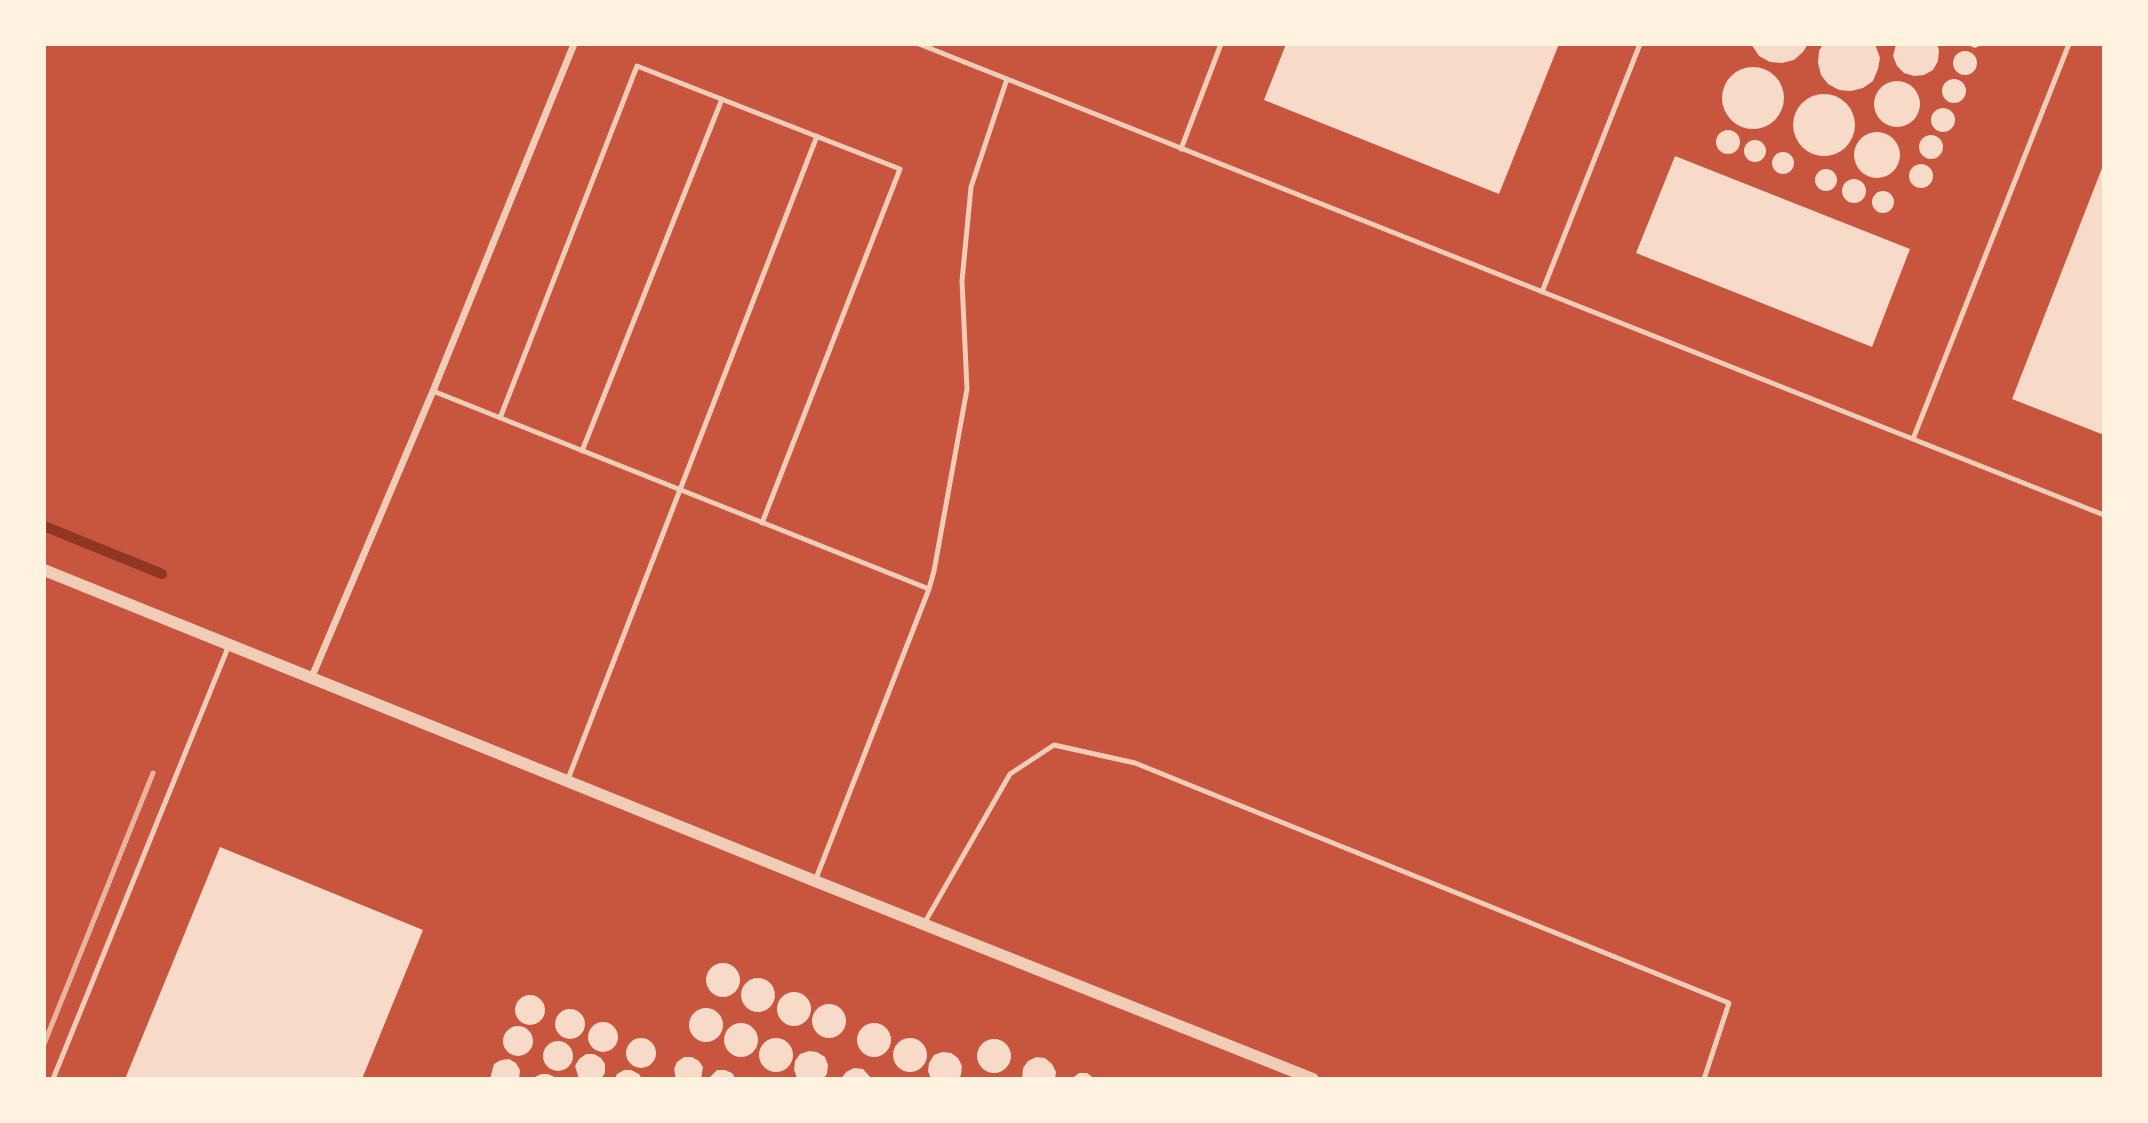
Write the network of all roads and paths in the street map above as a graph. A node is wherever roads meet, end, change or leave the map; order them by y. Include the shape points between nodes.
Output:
1 (574, 44) edge
2 (919, 44) edge
3 (1221, 44) edge
4 (1640, 44) edge
5 (2069, 44) edge
6 (1007, 79) junction
7 (722, 99) junction
8 (817, 136) junction
9 (1181, 149) junction
10 (1542, 292) junction
11 (433, 391) junction
12 (500, 418) junction
13 (1913, 439) junction
14 (582, 451) junction
15 (679, 489) junction
16 (2104, 515) edge
17 (762, 523) junction
18 (44, 570) edge
19 (929, 589) junction
20 (229, 645) junction
21 (311, 679) junction
22 (567, 782) junction
23 (815, 881) junction
24 (923, 925) junction
25 (53, 1079) edge
26 (1313, 1079) edge
27 (1704, 1079) edge

1 - 11 street
2 - 6 lane
3 - 9 lane
4 - 10 lane
5 - 13 lane
6 - 9 lane
6 - 19 lane via 971,187 962,281 967,389
7 - 8 lane
7 - 12 lane via 637,66
7 - 14 lane
8 - 15 lane
8 - 17 lane via 900,169
9 - 10 lane
10 - 13 lane
11 - 12 lane
11 - 21 street
12 - 14 lane
13 - 16 lane
14 - 15 lane
15 - 17 lane
15 - 22 lane
17 - 19 lane
18 - 20 street
19 - 23 lane
20 - 21 street
20 - 25 lane
21 - 22 street
22 - 23 street
23 - 24 street
24 - 26 street
24 - 27 lane via 1010,774 1054,745 1135,763 1729,1003

